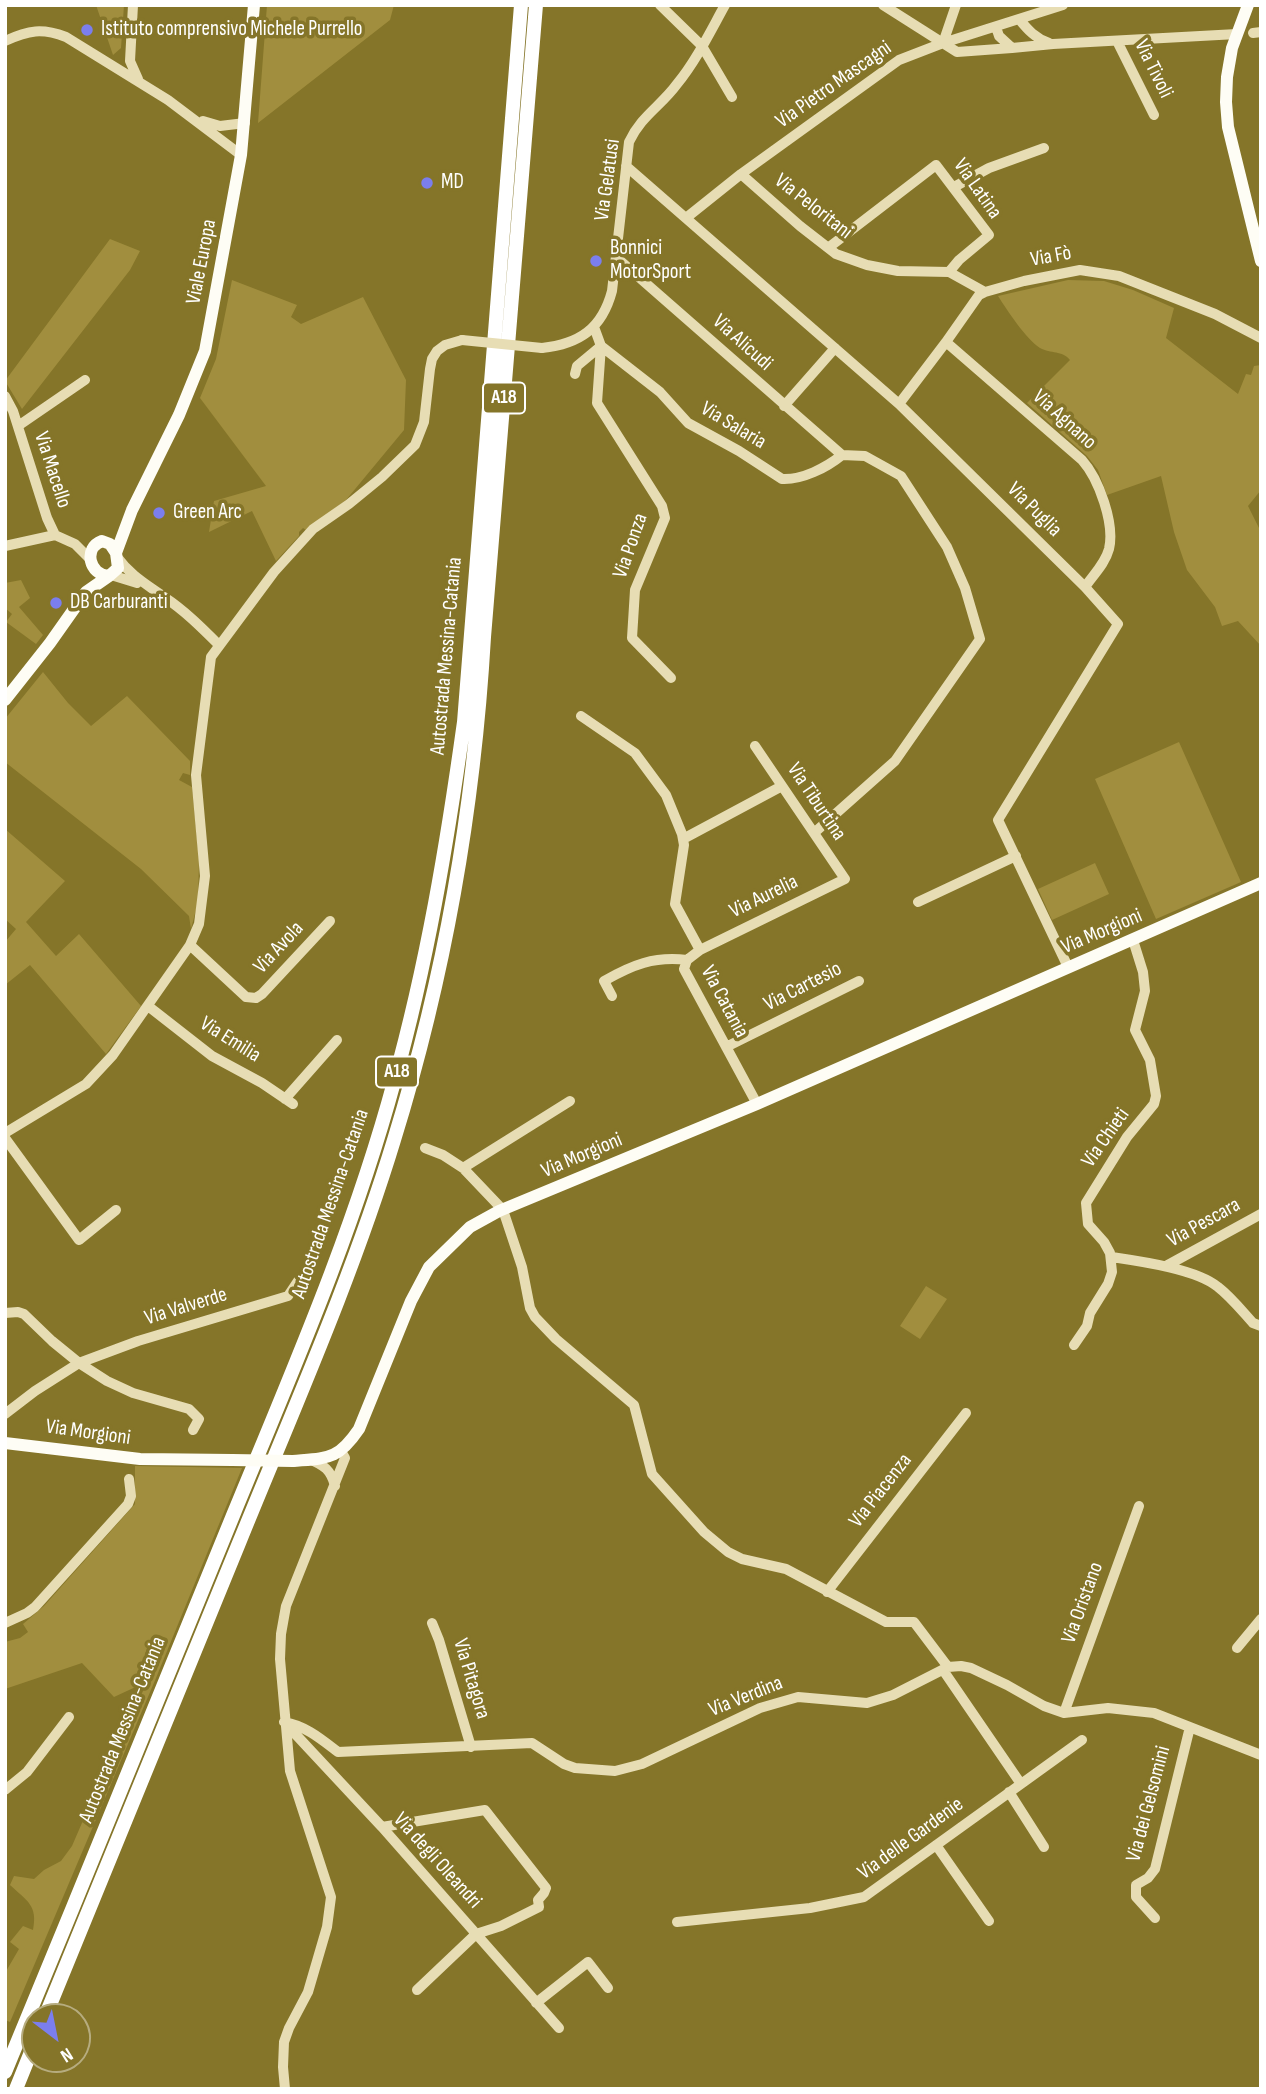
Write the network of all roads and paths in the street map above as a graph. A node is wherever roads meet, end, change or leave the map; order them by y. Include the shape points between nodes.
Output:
1 (133, 5) edge
2 (254, 5) edge
3 (521, 5) edge
4 (528, 5) edge
5 (536, 5) edge
6 (660, 5) edge
7 (725, 5) edge
8 (883, 5) edge
9 (956, 5) edge
10 (1063, 5) edge
11 (1249, 7) edge
12 (1020, 19) junction
13 (996, 27) junction
14 (1237, 34) junction
15 (5, 41) edge
16 (1117, 41) junction
17 (943, 43) junction
18 (1052, 44) junction
19 (130, 45) junction
20 (702, 46) junction
21 (1012, 48) junction
22 (111, 65) junction
23 (140, 83) junction
24 (732, 97) dead end
25 (184, 112) junction
26 (1154, 116) dead end
27 (245, 123) junction
28 (1044, 148) dead end
29 (241, 155) junction
30 (626, 166) junction
31 (741, 174) junction
32 (954, 187) junction
33 (686, 218) junction
34 (828, 248) junction
35 (617, 258) junction
36 (1261, 261) edge
37 (949, 272) junction
38 (985, 292) junction
39 (594, 327) junction
40 (1258, 339) edge
41 (946, 342) junction
42 (601, 346) junction
43 (835, 348) junction
44 (575, 374) dead end
45 (85, 380) dead end
46 (5, 396) edge
47 (899, 404) junction
48 (784, 406) junction
49 (18, 426) junction
50 (842, 456) junction
51 (132, 510) junction
52 (55, 535) junction
53 (100, 542) junction
54 (75, 544) junction
55 (5, 546) edge
56 (116, 555) junction
57 (91, 563) junction
58 (110, 576) junction
59 (145, 585) junction
60 (1084, 587) junction
61 (86, 592) junction
62 (219, 645) junction
63 (671, 678) dead end
64 (5, 700) edge
65 (581, 716) dead end
66 (755, 746) dead end
67 (782, 786) junction
68 (470, 791) junction
69 (814, 833) junction
70 (683, 839) junction
71 (1016, 856) junction
72 (845, 879) joint
73 (1261, 883) edge
74 (918, 902) dead end
75 (330, 921) dead end
76 (1133, 940) junction
77 (190, 945) junction
78 (700, 950) junction
79 (687, 960) junction
80 (1069, 967) junction
81 (859, 981) dead end
82 (612, 996) dead end
83 (148, 1006) junction
84 (337, 1040) dead end
85 (726, 1047) junction
86 (570, 1101) dead end
87 (757, 1104) junction
88 (5, 1135) edge
89 (425, 1148) dead end
90 (463, 1168) junction
91 (116, 1210) dead end
92 (503, 1210) junction
93 (1261, 1214) edge
94 (1112, 1257) junction
95 (1166, 1266) junction
96 (298, 1282) dead end
97 (5, 1313) edge
98 (1261, 1326) edge
99 (1074, 1345) dead end
100 (79, 1363) junction
101 (966, 1413) dead end
102 (5, 1414) edge
103 (193, 1430) dead end
104 (8, 1441) edge
105 (341, 1451) junction
106 (309, 1459) junction
107 (129, 1479) dead end
108 (335, 1486) junction
109 (1139, 1506) dead end
110 (827, 1592) junction
111 (1261, 1619) edge
112 (6, 1623) edge
113 (432, 1623) dead end
114 (1237, 1648) dead end
115 (946, 1668) junction
116 (1063, 1713) junction
117 (69, 1717) dead end
118 (284, 1722) junction
119 (1190, 1727) junction
120 (1082, 1740) dead end
121 (471, 1747) junction
122 (1261, 1755) edge
123 (1021, 1784) junction
124 (5, 1790) edge
125 (1009, 1793) junction
126 (382, 1827) junction
127 (936, 1845) junction
128 (1044, 1847) dead end
129 (1155, 1918) dead end
130 (989, 1921) dead end
131 (677, 1922) dead end
132 (476, 1934) junction
133 (608, 1988) dead end
134 (417, 1990) dead end
135 (52, 2003) edge
136 (536, 2003) junction
137 (559, 2028) dead end
138 (5, 2072) edge
139 (285, 2089) edge

1 - 19 street
2 - 27 main road, Viale Europa
3 - 138 highway, Autostrada Messina-Catania / A18 via 464,722 439,890 412,1015 378,1137 320,1302
4 - 68 highway
5 - 68 highway, Autostrada Messina-Catania / A18
6 - 20 street
7 - 20 street, Via Gelatusi
8 - 17 street
9 - 17 street
10 - 12 street, Via Pietro Mascagni
11 - 14 main road
12 - 13 street, Via Pietro Mascagni
12 - 18 street via 1032,34
13 - 17 street, Via Pietro Mascagni
13 - 21 street
14 - 16 street
14 - 36 main road via 1227,76 1228,127
15 - 22 street via 34,30 50,31
16 - 18 street
16 - 26 street, Via Tivoli
17 - 21 street via 957,52
17 - 31 street, Via Pietro Mascagni via 899,60
18 - 21 street
19 - 22 street via 124,57
19 - 23 street via 130,61
20 - 24 street
20 - 30 street, Via Gelatusi via 677,85 636,126
22 - 23 street
23 - 25 street
25 - 27 street via 220,126
25 - 29 street
27 - 29 main road, Viale Europa
28 - 32 street via 989,168
29 - 51 main road, Viale Europa via 205,351
30 - 33 street, Via Puglia
30 - 35 street, Via Gelatusi
31 - 33 street, Via Pietro Mascagni
31 - 34 street, Via Peloritani
32 - 34 street, Via Latina via 936,165
32 - 37 street, Via Latina via 989,234
33 - 43 street, Via Puglia
34 - 37 street, Via Peloritani via 867,265
35 - 39 street, Via Gelatusi via 608,305
35 - 48 street, Via Alicudi
37 - 38 street, Via Peloritani
38 - 40 street, Via Fò via 1080,270 1119,276 1215,314
38 - 41 street
39 - 42 street
39 - 62 street, bridge via 559,346 462,340 437,351 420,434 408,453 313,529
41 - 47 street
41 - 60 street, Via Agnano via 1092,471 1109,524 1110,546
42 - 44 street via 577,366
42 - 50 street, Via Salaria via 660,392 688,423 782,479 825,467
42 - 63 street, Via Ponza via 597,403 662,506 664,518 635,590 632,638
43 - 47 street, Via Puglia
43 - 48 street
45 - 49 street
46 - 49 street, Via Macello
47 - 60 street, Via Puglia
48 - 50 street, Via Alicudi
49 - 52 street, Via Macello
50 - 69 street via 865,456 901,476 947,547 980,639 895,761
51 - 53 main road
51 - 56 main road
52 - 54 street, Via Macello
52 - 55 street
53 - 54 street
53 - 56 main road via 110,544
53 - 57 main road via 91,550
54 - 57 street
56 - 58 main road via 118,568
56 - 59 street
57 - 58 main road via 102,576
57 - 61 main road
58 - 59 street
58 - 61 main road
59 - 62 street
60 - 71 street, Via Puglia via 1118,624 999,820
61 - 64 main road
62 - 77 street via 211,657 196,775 205,876 199,924
65 - 70 street, Via Catania via 635,753 666,795
66 - 67 street, Via Tiburtina
67 - 69 street, Via Tiburtina
67 - 70 street
68 - 135 highway, Autostrada Messina-Catania / A18 via 439,971 410,1088 369,1218
69 - 72 street, Via Tiburtina
70 - 78 street, Via Catania via 675,904
71 - 74 street
71 - 80 street, Via Puglia
72 - 78 street, Via Aurelia
73 - 76 main road, Via Morgioni
75 - 77 street, Via Avola via 256,998 246,997
76 - 80 main road, Via Morgioni
76 - 94 street, Via Chieti via 1145,991 1135,1030 1150,1060 1156,1096 1086,1203 1088,1224
77 - 83 street
78 - 79 street, Via Catania
79 - 82 street via 630,966 604,981
79 - 85 street, Via Catania via 684,969
80 - 87 main road, Via Morgioni
81 - 85 street, Via Cartesio
83 - 84 street, Via Emilia via 212,1056 289,1102
83 - 88 street via 86,1084
85 - 87 street, Via Catania
86 - 90 street
87 - 92 main road, Via Morgioni
88 - 91 street via 79,1240
89 - 90 street
90 - 92 street
92 - 105 main road, Via Morgioni via 470,1227 429,1267 359,1429
92 - 110 street via 535,1317 635,1405 656,1480 728,1552 786,1569
93 - 95 street, Via Pescara
94 - 95 street
94 - 99 street via 1108,1284
95 - 98 street via 1217,1286
96 - 100 street, Via Valverde via 288,1296
97 - 100 street via 24,1314
100 - 102 street, Via Morgioni
100 - 103 street via 133,1393 189,1409 199,1419
101 - 110 street, Via Piacenza
104 - 106 main road, Via Morgioni, bridge via 140,1459
105 - 106 main road, Via Morgioni
105 - 108 street via 345,1458
106 - 108 street via 328,1469
107 - 112 street via 128,1504 35,1606
108 - 118 street via 284,1619 280,1659
109 - 116 street, Via Oristano
110 - 115 street via 886,1622 914,1622
111 - 114 street
113 - 121 street, Via Pitagora
115 - 116 street via 971,1668
115 - 121 street, Via Verdina via 867,1703 798,1697 760,1708 642,1764 615,1771 564,1765 532,1743
115 - 123 street
116 - 119 street via 1130,1709
117 - 124 street via 27,1772
118 - 121 street, Via Verdina via 298,1724 338,1752
118 - 126 street, Via degli Oleandri
118 - 139 street via 293,1782 331,1897 308,1992 285,2042
119 - 122 street
119 - 129 street, Via dei Gelsomini via 1156,1869 1136,1885 1136,1897
120 - 123 street, Via delle Gardenie
123 - 125 street, Via delle Gardenie
125 - 127 street, Via delle Gardenie
125 - 128 street
126 - 132 street, Via degli Oleandri
126 - 132 street via 485,1810 546,1888 539,1907
127 - 130 street
127 - 131 street, Via delle Gardenie via 864,1897 810,1908
132 - 134 street
132 - 136 street, Via degli Oleandri
133 - 136 street via 588,1962
136 - 137 street, Via degli Oleandri

